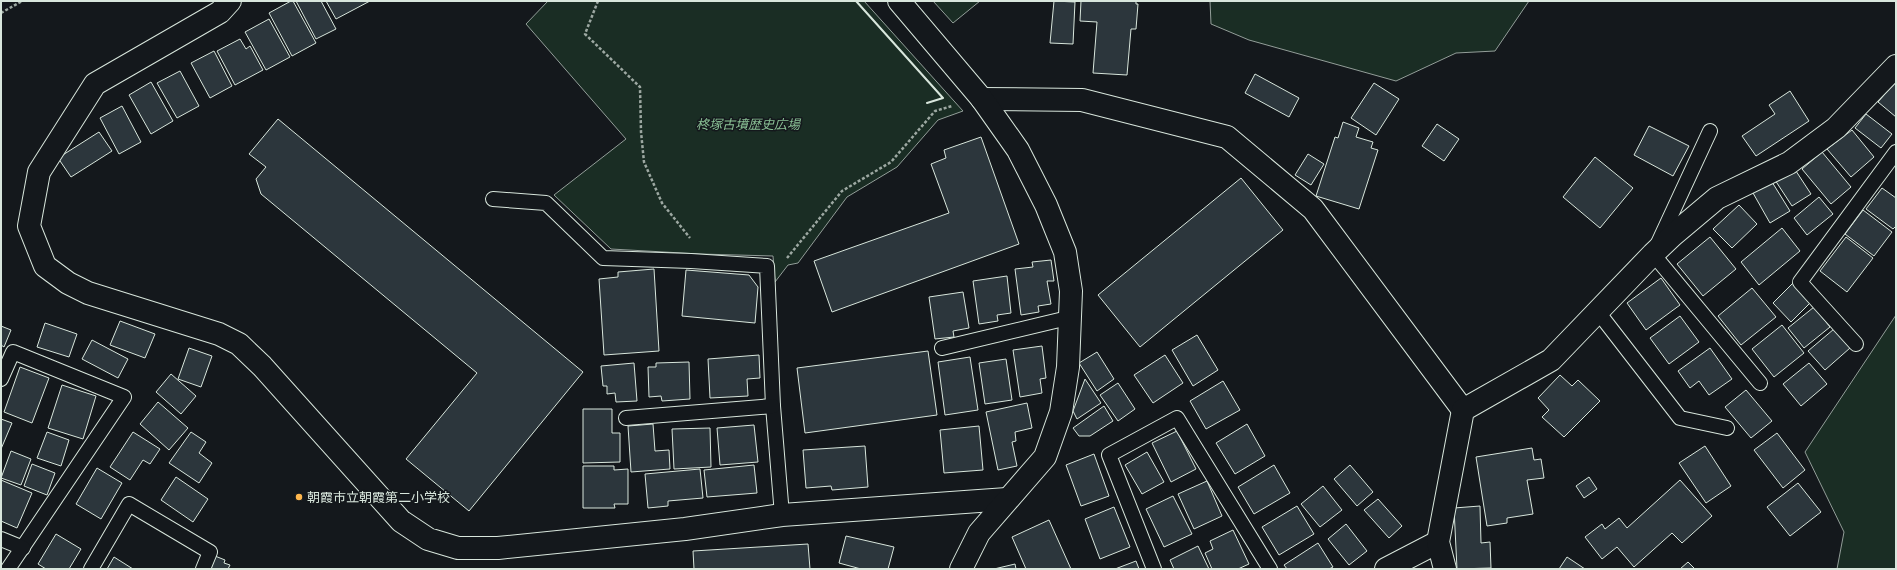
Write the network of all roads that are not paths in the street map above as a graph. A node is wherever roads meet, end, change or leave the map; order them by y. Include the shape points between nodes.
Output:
1 (230, 1) edge
2 (899, 1) edge
3 (1896, 66) edge
4 (982, 99) junction
5 (1710, 131) dead end
6 (1896, 152) edge
7 (493, 199) dead end
8 (1653, 254) junction
9 (1598, 312) junction
10 (1072, 317) junction
11 (1856, 344) dead end
12 (942, 348) dead end
13 (1, 380) edge
14 (1760, 383) dead end
15 (773, 406) junction
16 (1463, 410) junction
17 (626, 418) dead end
18 (1727, 428) dead end
19 (1007, 499) junction
20 (782, 515) junction
21 (1, 539) edge
22 (1438, 542) junction
23 (23, 548) junction
24 (8, 569) edge
25 (91, 569) edge
26 (203, 569) edge
27 (962, 569) edge
28 (1154, 569) edge
29 (1270, 569) edge
30 (1386, 569) edge
31 (1445, 569) edge

1 - 20 street via 220,12 94,84 39,172 29,226 45,266 68,283 88,293 219,334 239,344 262,366 401,522 428,539 458,548 498,548 685,529
2 - 4 street
3 - 8 street via 1836,128 1789,163 1717,198
4 - 10 street via 1018,150 1046,205 1065,252
4 - 16 street via 1082,100 1226,137 1313,209
5 - 8 lane
6 - 11 lane via 1800,282
7 - 15 lane via 546,203 603,258 767,266
8 - 9 street
8 - 14 lane
9 - 16 street via 1551,360
9 - 18 lane via 1680,418
10 - 12 lane
10 - 19 street via 1061,412 1045,457
13 - 23 lane via 13,352 124,397
15 - 17 lane
15 - 20 lane
16 - 22 street
19 - 20 street
19 - 27 street via 979,533
21 - 23 lane
22 - 30 street
22 - 31 street
23 - 24 lane
25 - 26 lane via 129,504 210,552
28 - 29 lane via 1109,455 1177,418

